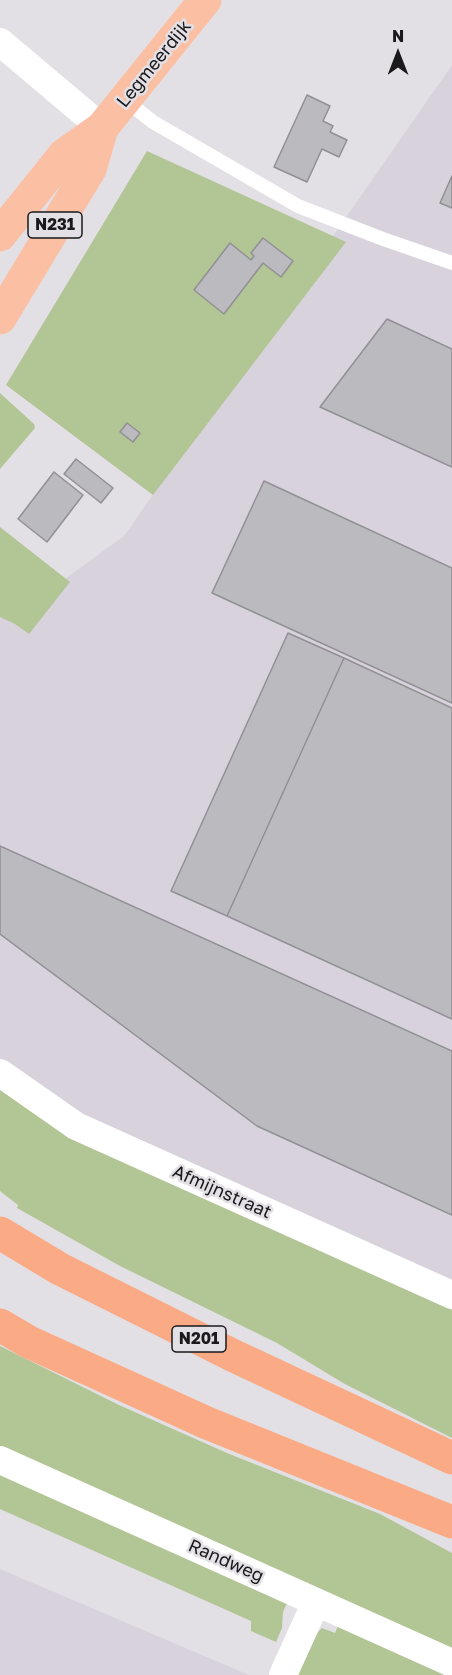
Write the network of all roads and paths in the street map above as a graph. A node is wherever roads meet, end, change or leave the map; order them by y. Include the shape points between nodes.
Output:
1 (205, 0) edge
2 (0, 42) edge
3 (124, 100) junction
4 (102, 128) junction
5 (0, 235) edge
6 (452, 264) edge
7 (0, 318) edge
8 (0, 1073) edge
9 (0, 1233) edge
10 (452, 1295) edge
11 (0, 1325) edge
12 (452, 1458) edge
13 (0, 1460) edge
14 (452, 1522) edge
15 (316, 1602) junction
16 (444, 1660) edge
17 (283, 1675) edge

1 - 3 main road, Legmeerdijk / N231
2 - 4 street
3 - 4 main road, Legmeerdijk / N231
3 - 6 lane via 153,122 298,206
4 - 5 main road, Legmeerdijk / N231 via 64,154
4 - 7 main road, Legmeerdijk / N231 via 90,169
8 - 10 street, Afmijnstraat via 76,1126
9 - 12 highway, N201 via 60,1269 232,1355
11 - 14 highway via 207,1423
13 - 15 street, Randweg
15 - 16 street, Randweg
15 - 17 street

